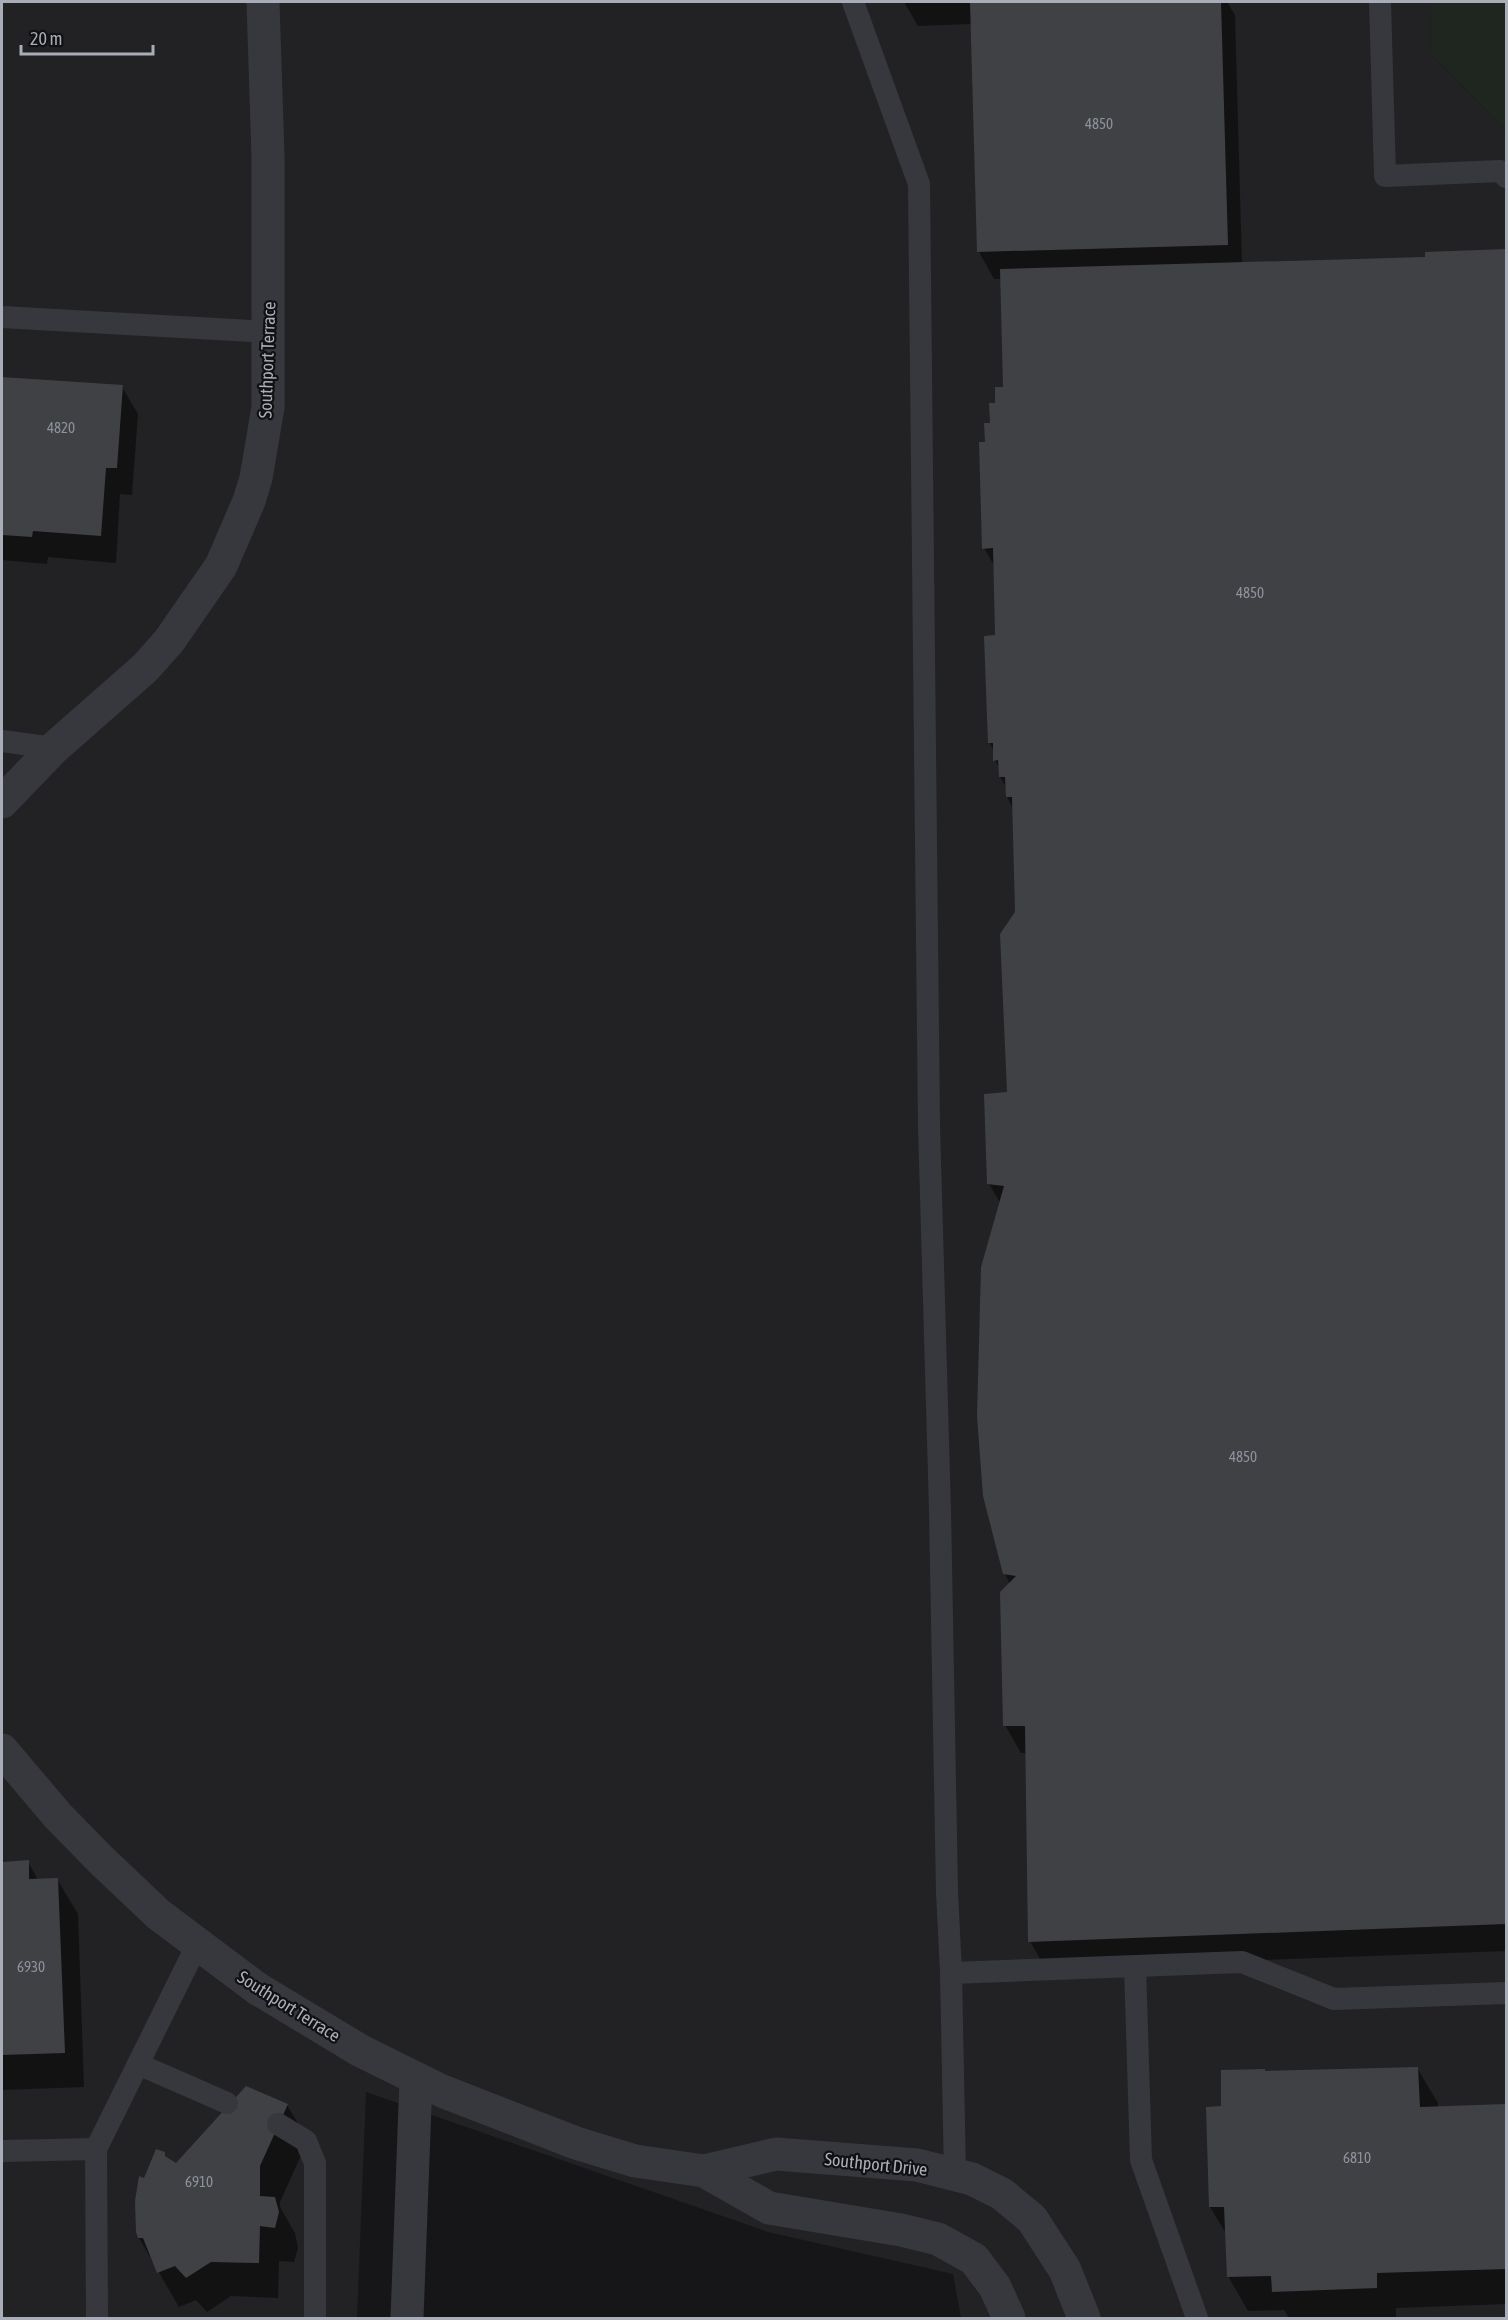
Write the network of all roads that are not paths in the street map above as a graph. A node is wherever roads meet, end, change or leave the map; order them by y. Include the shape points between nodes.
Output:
1 (263, 2) edge
2 (853, 2) edge
3 (1380, 2) edge
4 (1506, 177) edge
5 (2, 316) edge
6 (269, 332) junction
7 (2, 741) edge
8 (54, 748) junction
9 (2, 802) edge
10 (2, 1750) edge
11 (197, 1945) junction
12 (1135, 1966) junction
13 (951, 1973) junction
14 (1506, 1993) edge
15 (138, 2064) junction
16 (416, 2079) junction
17 (227, 2103) dead end
18 (278, 2124) dead end
19 (96, 2150) junction
20 (2, 2151) edge
21 (704, 2171) junction
22 (955, 2175) junction
23 (97, 2319) edge
24 (315, 2319) edge
25 (407, 2319) edge
26 (1009, 2319) edge
27 (1084, 2319) edge
28 (1197, 2319) edge

1 - 6 street, Southport Terrace
2 - 13 lane via 919,184 929,1126
3 - 4 lane via 1385,176 1500,171
5 - 6 lane
6 - 8 street, Southport Terrace via 268,406 256,478 221,566 180,627 145,668
7 - 8 lane
8 - 9 street, Southport Terrace
10 - 11 street, Southport Terrace via 100,1859
11 - 15 lane
11 - 16 street, Southport Terrace via 309,2021
12 - 13 lane
12 - 14 lane via 1242,1962 1334,1999
12 - 28 lane via 1142,2160
13 - 22 lane
15 - 17 lane
15 - 19 lane
16 - 21 street, Southport Drive via 576,2143 635,2161
16 - 25 street
18 - 24 lane via 306,2141 315,2163
19 - 20 lane
19 - 23 lane
21 - 22 street, Southport Drive via 776,2154 917,2165
21 - 26 street, Southport Drive via 769,2208 938,2239 974,2259 995,2287
22 - 27 street, Southport Drive via 1002,2194 1032,2219 1065,2270

